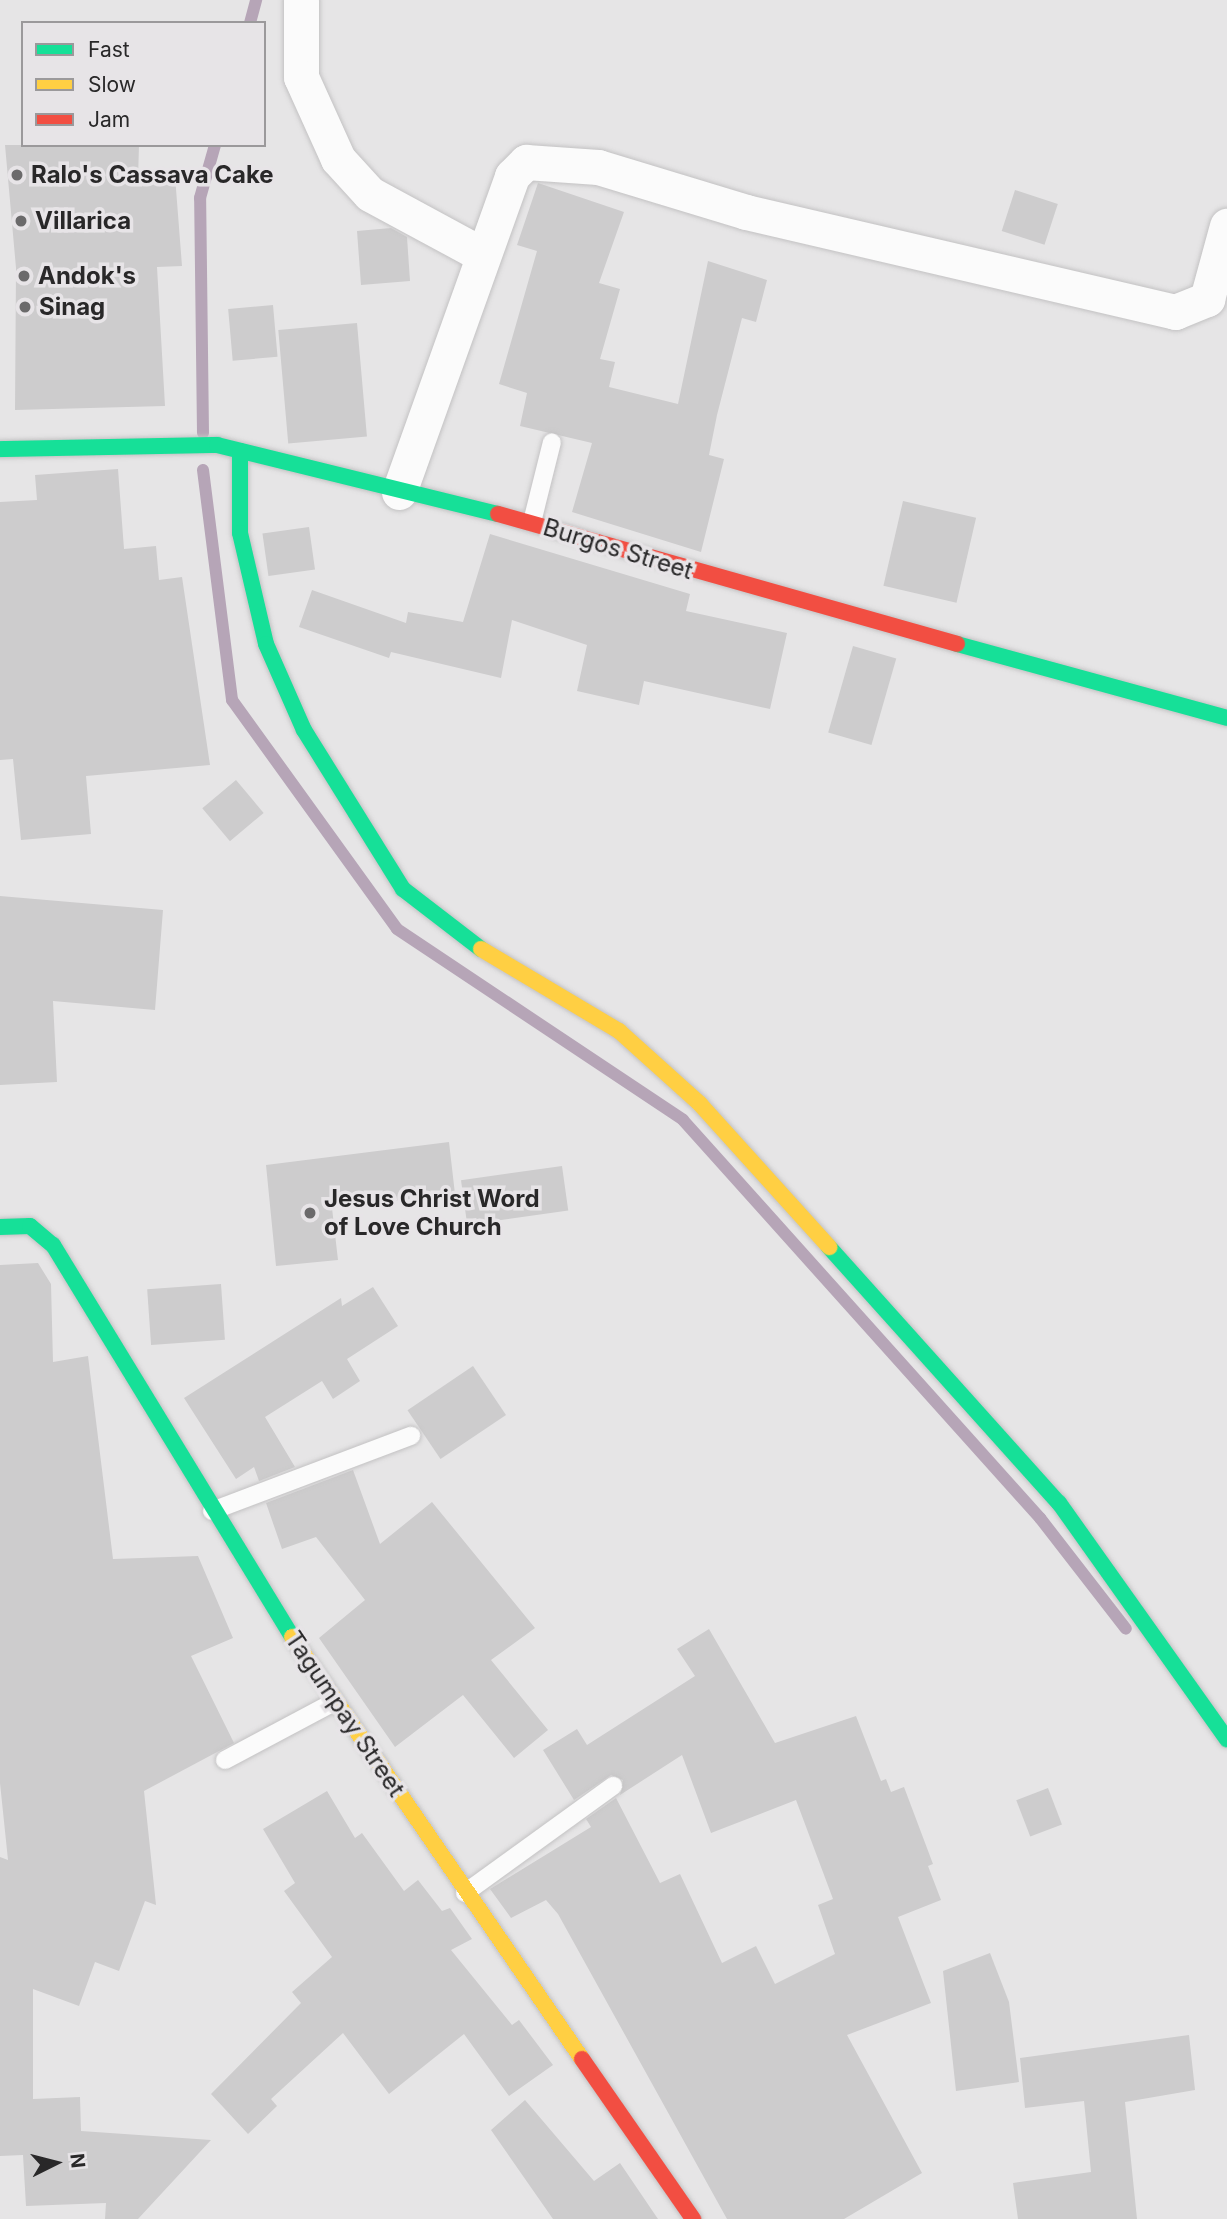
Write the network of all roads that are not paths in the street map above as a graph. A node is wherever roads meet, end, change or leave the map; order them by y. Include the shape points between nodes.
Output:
1 (301, 0) edge
2 (1227, 226) edge
3 (483, 255) junction
4 (552, 442) dead end
5 (0, 449) edge
6 (240, 451) junction
7 (399, 492) junction
8 (531, 522) junction
9 (1227, 718) edge
10 (0, 1227) edge
11 (411, 1436) dead end
12 (212, 1511) junction
13 (334, 1702) junction
14 (1227, 1740) edge
15 (225, 1760) dead end
16 (613, 1786) dead end
17 (465, 1893) junction
18 (693, 2219) edge

1 - 3 street via 301,77 338,159 370,194
2 - 3 street via 1207,299 1175,313 746,212 598,167 536,160 512,176
3 - 7 street
4 - 8 lane
5 - 6 street, Burgos Street via 181,445
6 - 7 street, Burgos Street
6 - 14 street via 240,533 267,644 304,730 403,889 453,932 620,1031 700,1104 1059,1503
7 - 8 street, Burgos Street
8 - 9 street, Burgos Street via 633,556
10 - 12 street, Tagumpay Street via 30,1226 53,1245
11 - 12 lane
12 - 13 street, Tagumpay Street
13 - 15 lane
13 - 17 street, Tagumpay Street
16 - 17 lane
17 - 18 street, Tagumpay Street

